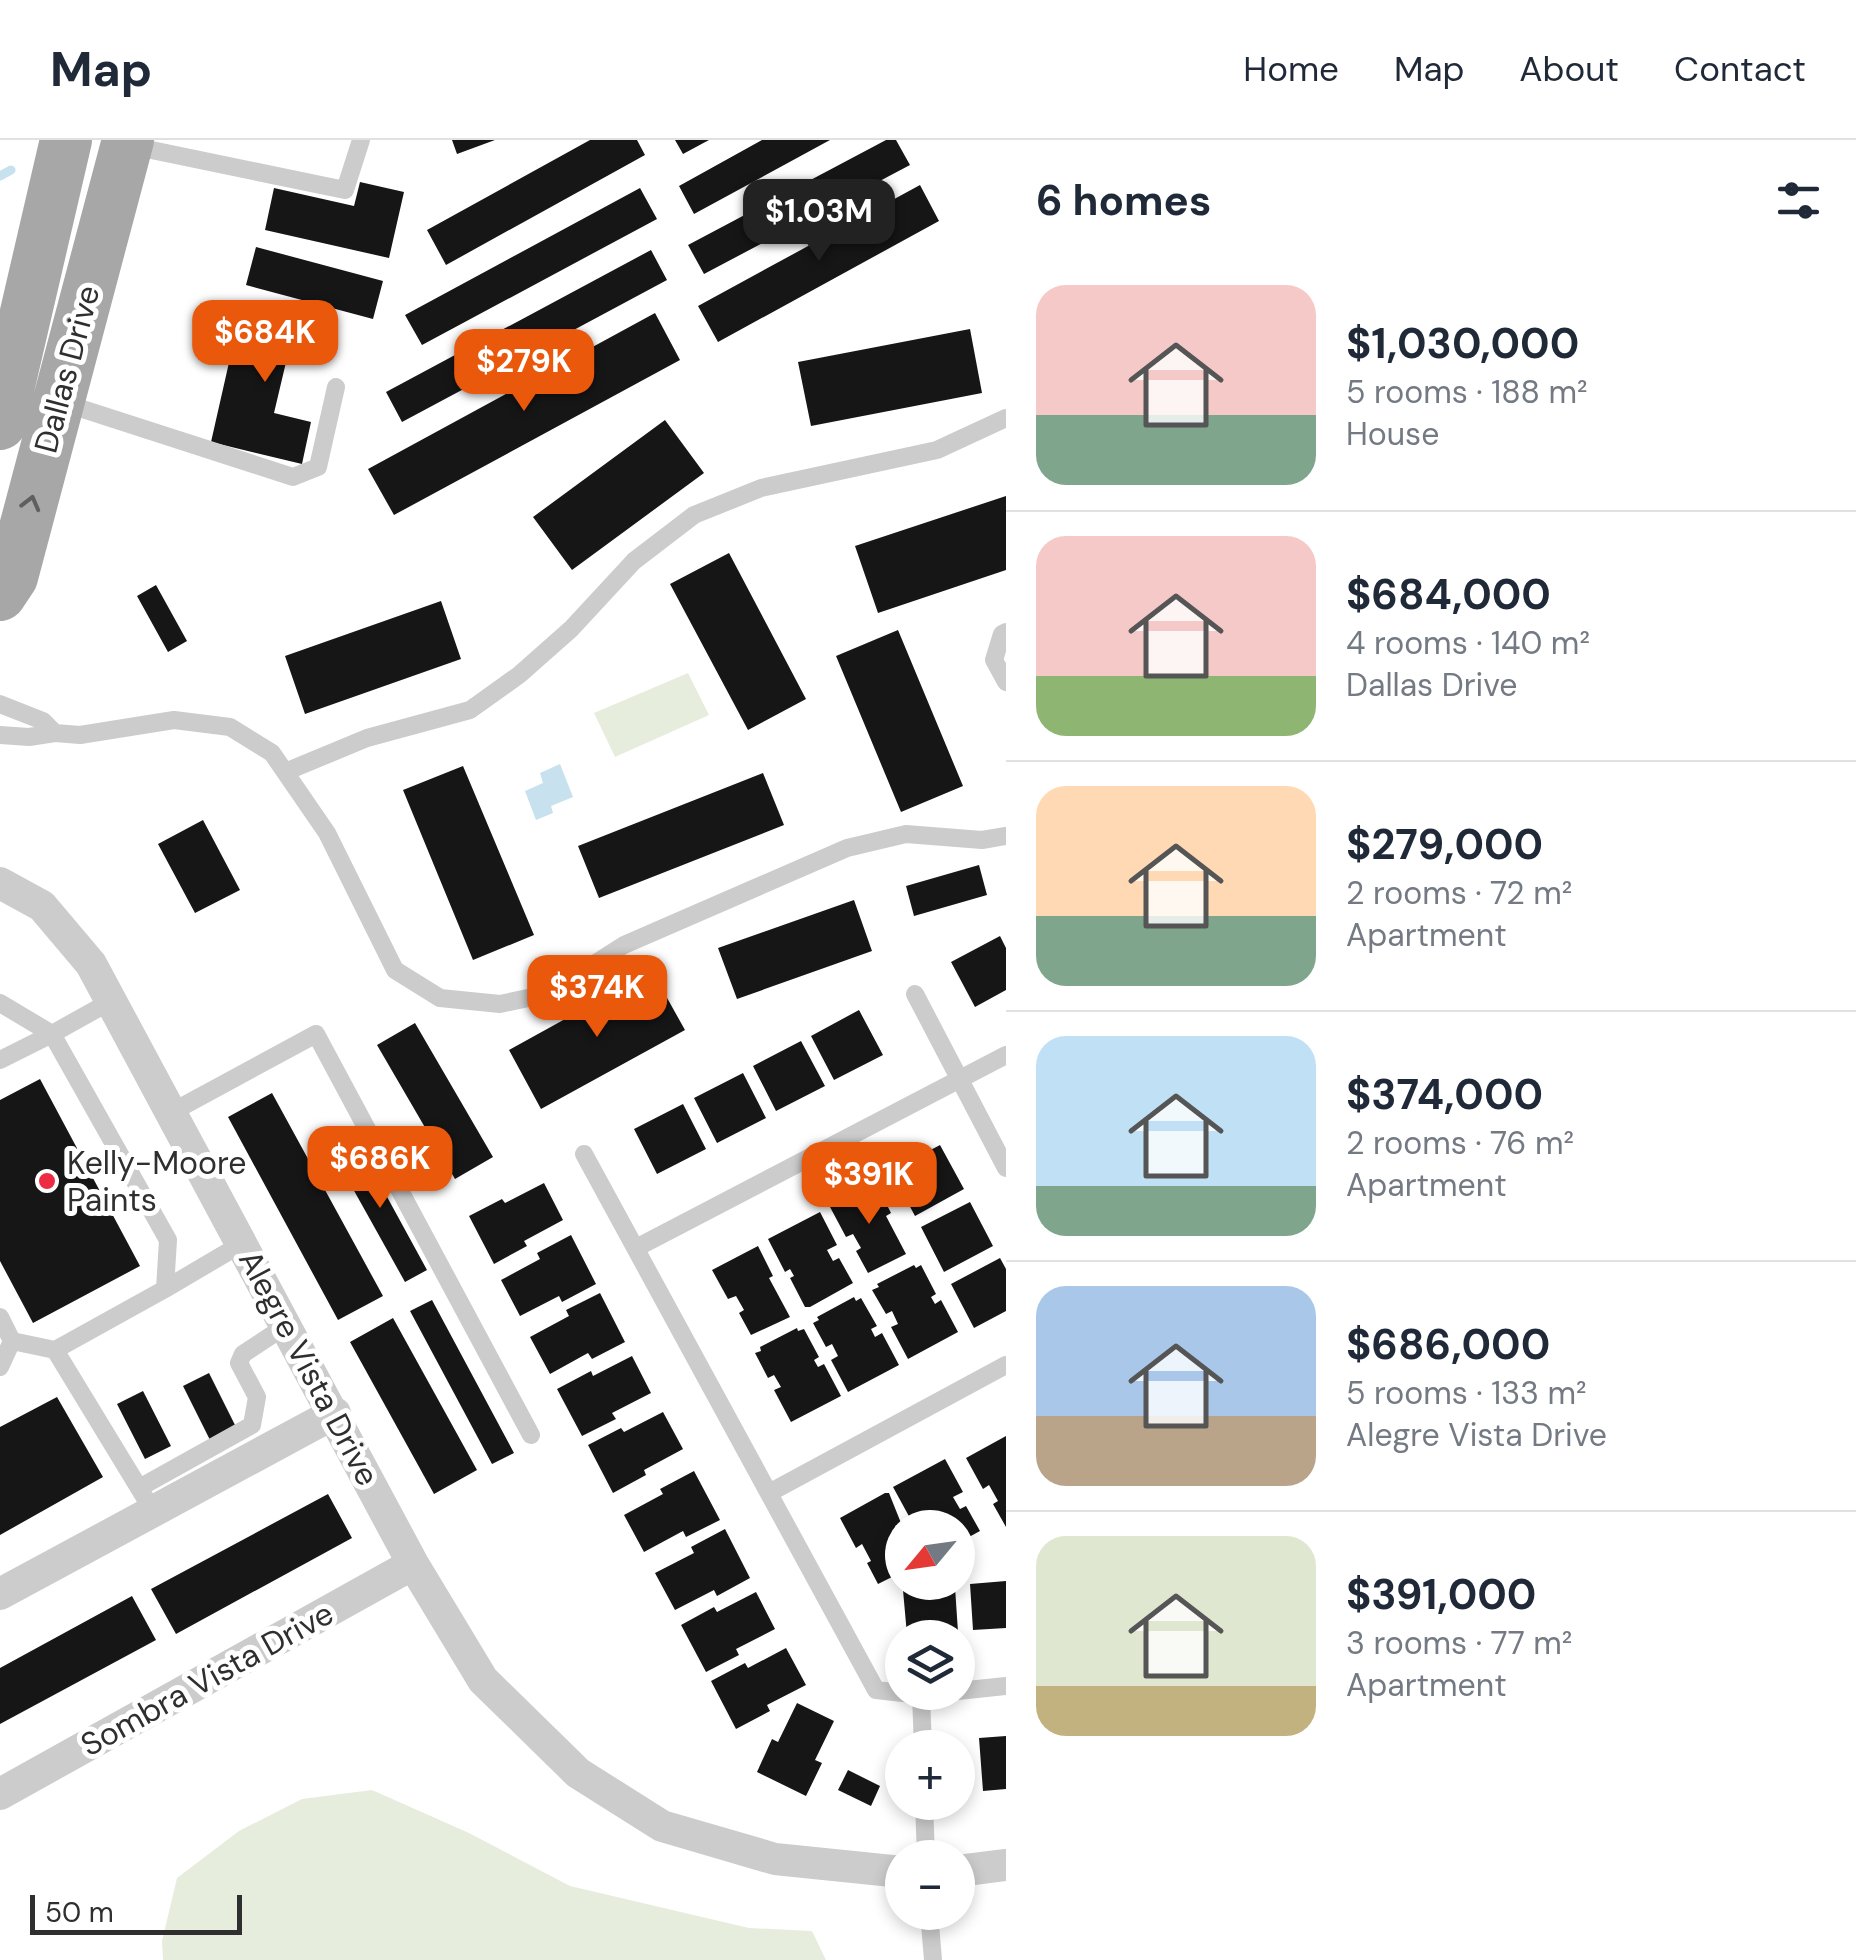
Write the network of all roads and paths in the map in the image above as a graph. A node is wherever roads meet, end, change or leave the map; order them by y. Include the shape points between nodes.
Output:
1 (66, 140) edge
2 (360, 140) edge
3 (127, 142) edge
4 (25, 292) junction
5 (76, 333) junction
6 (336, 387) dead end
7 (58, 401) junction
8 (1006, 418) edge
9 (0, 424) edge
10 (0, 595) edge
11 (1006, 632) edge
12 (1006, 682) edge
13 (0, 704) edge
14 (55, 733) junction
15 (0, 735) edge
16 (285, 772) junction
17 (1006, 836) edge
18 (0, 883) edge
19 (915, 994) dead end
20 (111, 1000) junction
21 (0, 1003) edge
22 (52, 1034) junction
23 (1006, 1055) edge
24 (0, 1060) edge
25 (958, 1080) junction
26 (172, 1112) junction
27 (584, 1154) dead end
28 (1006, 1168) edge
29 (243, 1243) junction
30 (636, 1248) junction
31 (165, 1288) junction
32 (0, 1317) edge
33 (287, 1325) junction
34 (12, 1341) junction
35 (55, 1350) junction
36 (1006, 1365) edge
37 (0, 1367) edge
38 (335, 1412) junction
39 (531, 1434) dead end
40 (769, 1493) junction
41 (146, 1499) junction
42 (414, 1564) junction
43 (0, 1594) edge
44 (1006, 1686) edge
45 (975, 1689) edge
46 (885, 1691) edge
47 (0, 1794) edge
48 (1006, 1865) edge
49 (975, 1869) edge
50 (885, 1870) edge
51 (930, 1930) edge
52 (933, 1960) edge

1 - 4 main road, Dallas Drive
2 - 3 lane via 346,190
3 - 5 main road, Dallas Drive
4 - 5 main road
4 - 9 main road, Dallas Drive
5 - 7 main road, Dallas Drive
6 - 7 lane via 318,467 293,477
10 -> 7 main road, Dallas Drive via 12,577
8 - 16 lane via 937,450 761,488 694,515 634,560 571,630 470,710 368,738
11 - 12 lane via 994,660
13 - 14 lane
14 - 15 lane
14 - 16 lane via 174,720 230,727 272,753
16 - 17 lane via 327,833 395,970 440,998 500,1004 547,994 624,945 847,848 906,834
18 - 20 street, Alegre Vista Drive via 42,906 91,964
19 - 25 lane
20 - 22 lane
20 - 26 street, Alegre Vista Drive
21 - 22 lane
22 - 24 lane
22 - 31 lane via 168,1240
23 - 25 lane
25 - 28 lane
25 - 30 lane
26 - 29 street, Alegre Vista Drive
26 - 39 lane via 316,1034
27 - 30 lane
29 - 31 lane
29 - 33 street, Alegre Vista Drive
30 - 40 lane
31 - 35 lane
32 - 34 lane
33 - 38 street, Alegre Vista Drive
33 - 41 lane via 242,1354 257,1397 252,1425
34 - 35 lane
34 - 37 lane
35 - 41 lane
36 - 40 lane
38 - 41 street
38 - 42 street, Alegre Vista Drive
40 - 46 lane via 876,1690
41 - 43 street
42 - 47 street, Sombra Vista Drive
42 - 50 street, Alegre Vista Drive via 483,1680 594,1784 662,1826 775,1859
44 - 45 lane
48 - 49 street
51 - 52 lane

